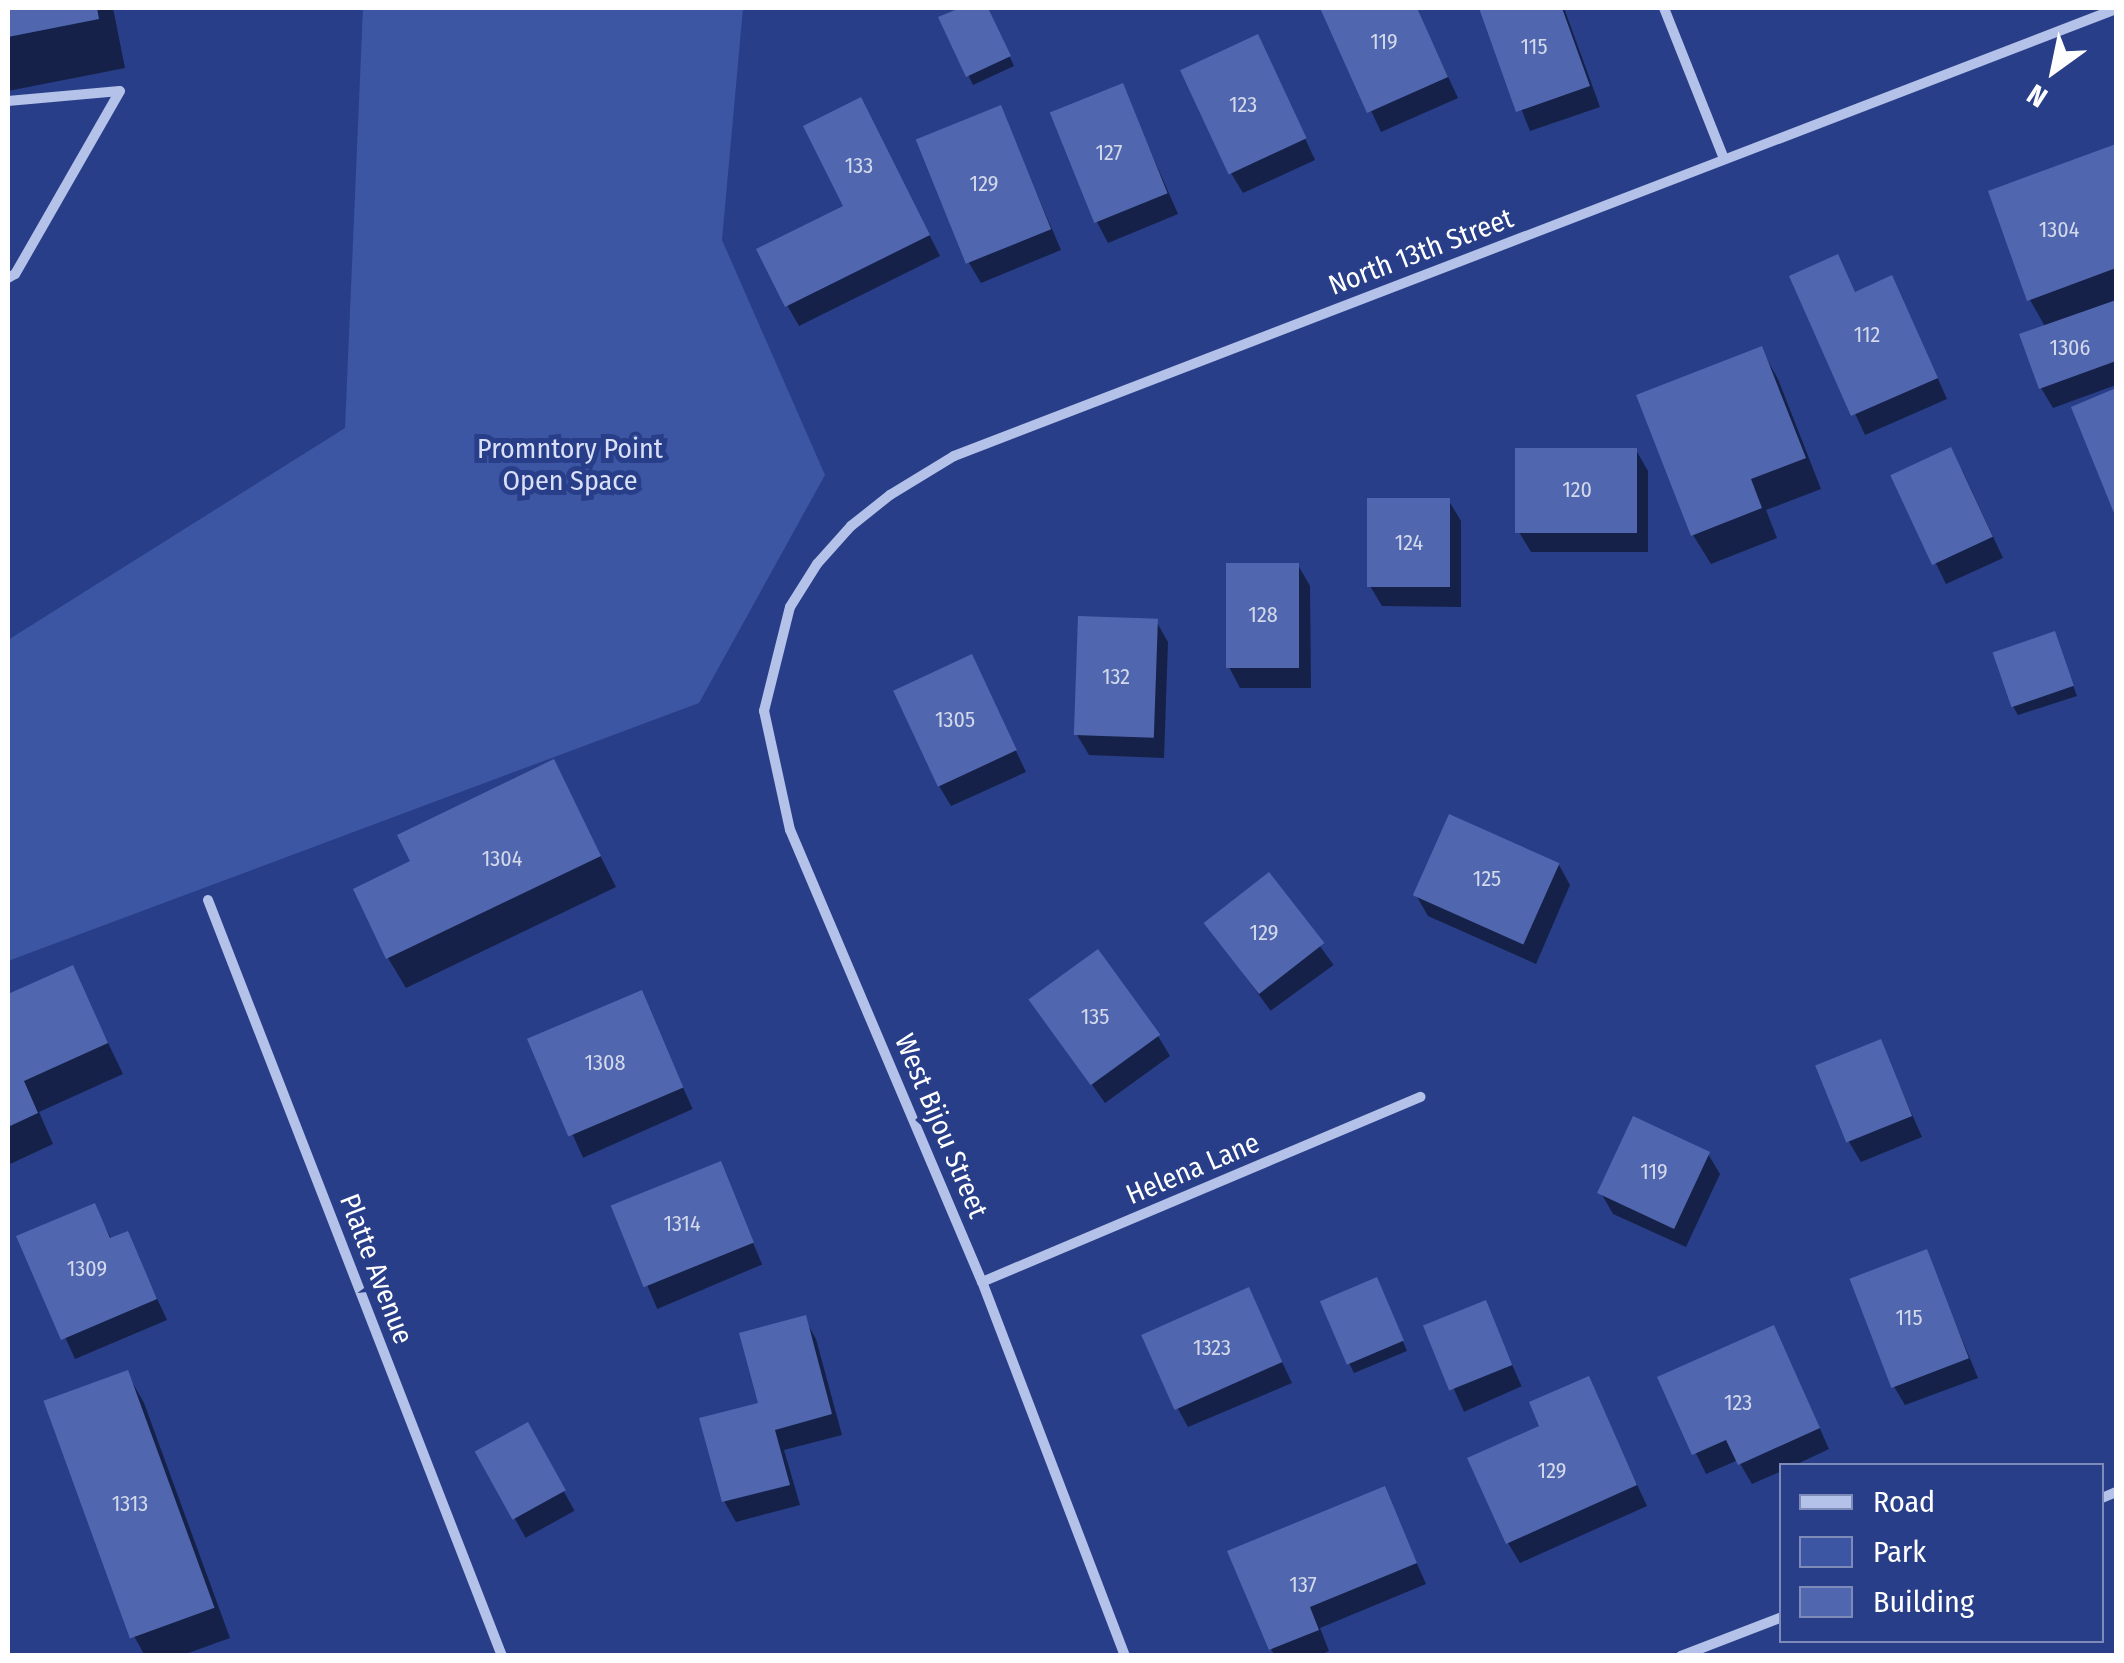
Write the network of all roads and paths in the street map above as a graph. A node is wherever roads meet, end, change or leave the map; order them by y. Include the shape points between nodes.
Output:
1 (1664, 8) edge
2 (2116, 9) edge
3 (8, 101) edge
4 (1724, 159) junction
5 (8, 278) edge
6 (790, 607) joint
7 (208, 900) dead end
8 (1421, 1097) dead end
9 (982, 1282) junction
10 (1779, 1619) edge
11 (1696, 1653) edge
12 (502, 1656) edge
13 (1125, 1656) edge
14 (1681, 1656) edge

1 - 4 street
2 - 4 street, North 13th Street
3 - 5 street via 120,90
4 - 6 street, North 13th Street via 954,456 851,526
6 - 9 street, West Bijou Street via 764,711 790,830
7 - 12 street, Platte Avenue
8 - 9 street, Helena Lane
9 - 13 street, West Bijou Street
10 - 11 street
11 - 14 street

